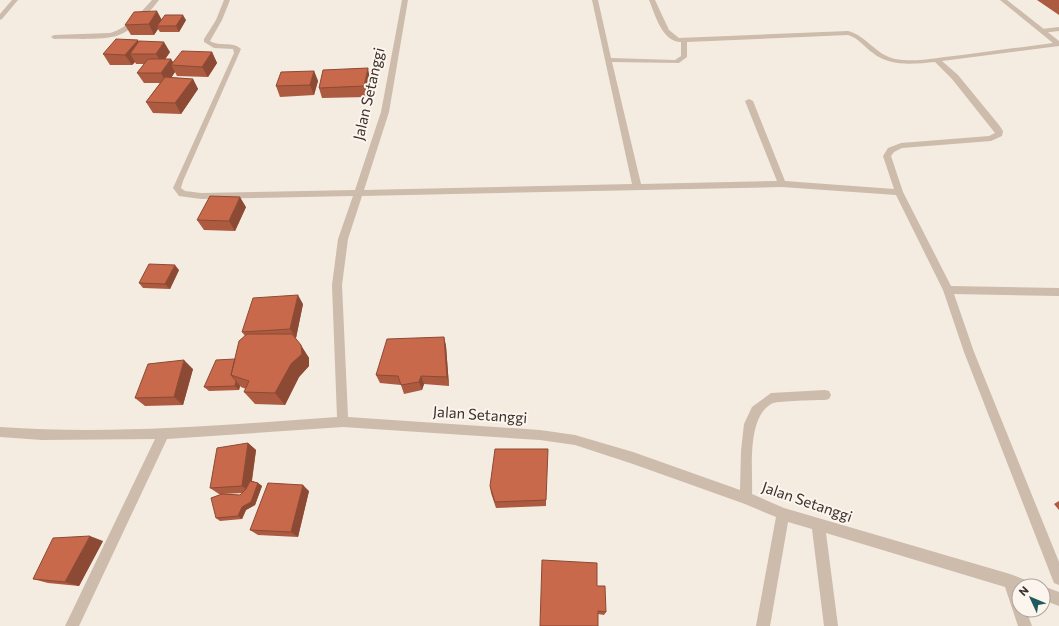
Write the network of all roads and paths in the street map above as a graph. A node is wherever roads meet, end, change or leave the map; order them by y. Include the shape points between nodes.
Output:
1 (15, 0) edge
2 (156, 0) edge
3 (227, 0) edge
4 (405, 0) edge
5 (595, 0) edge
6 (652, 0) edge
7 (1003, 0) edge
8 (0, 18) edge
9 (1059, 29) edge
10 (1042, 31) junction
11 (54, 37) dead end
12 (684, 40) junction
13 (1059, 44) edge
14 (608, 60) junction
15 (937, 60) junction
16 (749, 101) dead end
17 (782, 184) junction
18 (637, 187) junction
19 (360, 191) junction
20 (899, 192) junction
21 (948, 290) junction
22 (1059, 292) edge
23 (824, 395) dead end
24 (343, 422) junction
25 (0, 432) edge
26 (164, 434) junction
27 (746, 498) junction
28 (783, 514) junction
29 (818, 524) junction
30 (1059, 578) edge
31 (1010, 581) joint
32 (1011, 584) edge
33 (72, 626) edge
34 (763, 626) edge
35 (831, 626) edge

1 - 8 street
2 - 11 street via 127,28 118,33
3 - 19 street via 207,42 214,46 235,47 238,53 179,181 179,191 182,194 201,196
4 - 19 street, Jalan Setanggi via 385,112
5 - 14 street
6 - 12 street via 666,31 678,40
7 - 10 street
9 - 10 street
10 - 13 street
12 - 14 street via 684,57 677,62
12 - 15 street via 848,33 860,36 871,49 890,59
13 - 15 street
14 - 18 street
15 - 20 street via 955,76 992,121 999,134 991,138 901,146 891,150 887,156
16 - 17 street
17 - 18 street
17 - 20 street
18 - 19 street
19 - 24 street, Jalan Setanggi via 343,239 337,285
20 - 21 street
21 - 22 street
21 - 30 street via 969,352
23 - 27 street via 771,398 756,411 750,424
24 - 26 street
24 - 27 street, Jalan Setanggi via 540,435 575,440
25 - 26 street via 42,435
26 - 33 street
27 - 28 street, Jalan Setanggi
28 - 29 street, Jalan Setanggi
28 - 34 street
29 - 31 street, Jalan Setanggi
29 - 35 street
31 - 32 street

